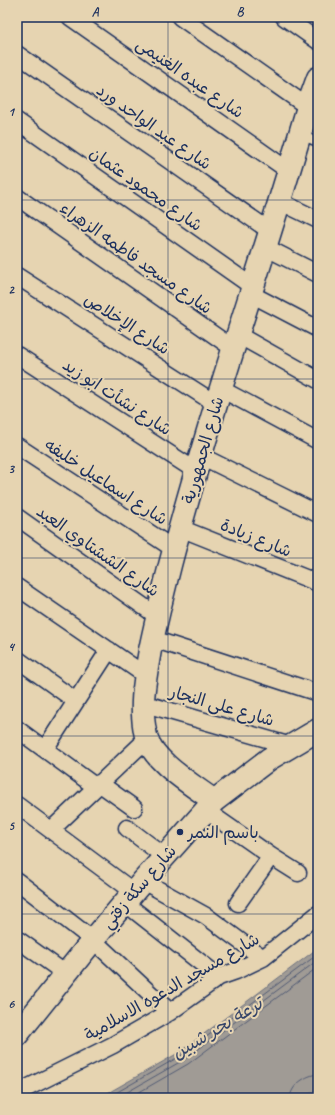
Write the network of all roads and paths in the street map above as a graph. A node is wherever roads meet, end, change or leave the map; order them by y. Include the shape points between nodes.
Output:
1 (70, 17) edge
2 (180, 17) edge
3 (284, 17) edge
4 (318, 41) edge
5 (17, 54) edge
6 (318, 78) edge
7 (312, 104) edge
8 (17, 121) edge
9 (309, 138) edge
10 (289, 171) junction
11 (17, 197) edge
12 (279, 201) junction
13 (318, 220) edge
14 (268, 239) junction
15 (318, 274) edge
16 (17, 276) edge
17 (252, 290) junction
18 (318, 329) edge
19 (236, 342) junction
20 (17, 355) edge
21 (318, 380) edge
22 (218, 396) junction
23 (318, 441) edge
24 (17, 446) edge
25 (198, 463) junction
26 (318, 514) edge
27 (17, 517) edge
28 (180, 528) junction
29 (174, 549) junction
30 (318, 583) edge
31 (17, 587) edge
32 (157, 616) junction
33 (153, 639) junction
34 (109, 650) junction
35 (17, 659) edge
36 (146, 675) junction
37 (318, 692) edge
38 (76, 701) junction
39 (142, 703) junction
40 (17, 729) edge
41 (318, 730) edge
42 (147, 739) junction
43 (291, 746) junction
44 (45, 749) junction
45 (98, 785) junction
46 (17, 805) edge
47 (210, 805) junction
48 (134, 808) dead end
49 (127, 828) dead end
50 (51, 830) junction
51 (164, 856) junction
52 (271, 856) junction
53 (298, 873) dead end
54 (17, 881) edge
55 (134, 892) junction
56 (238, 903) dead end
57 (318, 914) edge
58 (17, 939) edge
59 (93, 940) junction
60 (263, 958) junction
61 (66, 974) junction
62 (219, 977) junction
63 (170, 1012) junction
64 (20, 1024) edge
65 (17, 1093) edge

1 - 10 street, شارع عبده الغنيمى
2 - 7 street
3 - 4 street
5 - 14 street, شارع عبد الواحد ورد
6 - 7 street, شارع الجمهورية
7 - 9 street, شارع الجمهورية
8 - 17 street, شارع محمود عثمان
9 - 10 street, شارع الجمهورية
10 - 12 street, شارع الجمهورية
11 - 19 street, شارع مسجد فاطمه الزهراء
12 - 13 street
12 - 14 street, شارع الجمهورية
14 - 15 street, شارع عبد الواحد ورد
14 - 17 street, شارع الجمهورية
16 - 22 street, شارع الإخلاص
17 - 18 street, شارع محمود عثمان
17 - 19 street, شارع الجمهورية
19 - 21 street, شارع مسجد فاطمه الزهراء
19 - 22 street, شارع الجمهورية
20 - 25 street, شارع نشأت ابو زيد
22 - 23 street, شارع الإخلاص
22 - 25 street, شارع الجمهورية
24 - 29 street, شارع اسماعيل خليفه
25 - 26 street, شارع نشأت ابو زيد
25 - 28 street, شارع الجمهورية
27 - 32 street, شارع الششتاوي العبد
28 - 29 street, شارع الجمهورية
28 - 30 street, شارع زيادة
29 - 32 street, شارع الجمهورية
31 - 34 street
32 - 33 street, شارع الجمهورية
33 - 36 street, شارع الجمهورية
33 - 37 street
34 - 36 street
34 - 38 street
35 - 38 street
36 - 39 street, شارع الجمهورية
38 - 44 street
39 - 42 street, شارع الجمهورية
39 - 43 street, شارع على النجار
40 - 44 street
41 - 43 street, شارع سكة زفتي
42 - 45 street
42 - 47 street, شارع الجمهورية via 161,760
43 - 47 street, شارع سكة زفتي via 258,767
44 - 45 street
45 - 48 street
45 - 50 street
46 - 50 street
47 - 51 street, شارع سكة زفتي
47 - 52 street
49 - 51 street
50 - 55 street
51 - 55 street, شارع سكة زفتي
52 - 53 street
52 - 56 street
54 - 59 street
55 - 59 street, شارع سكة زفتي
55 - 60 street via 206,916
55 - 62 street
57 - 60 street, شارع مسجد الدعوه الاسلامية
58 - 61 street
59 - 61 street, شارع سكة زفتي
59 - 63 street
60 - 62 street, شارع مسجد الدعوه الاسلامية
61 - 64 street, شارع سكة زفتي
62 - 63 street, شارع مسجد الدعوه الاسلامية
63 - 65 street, شارع مسجد الدعوه الاسلامية via 113,1045

